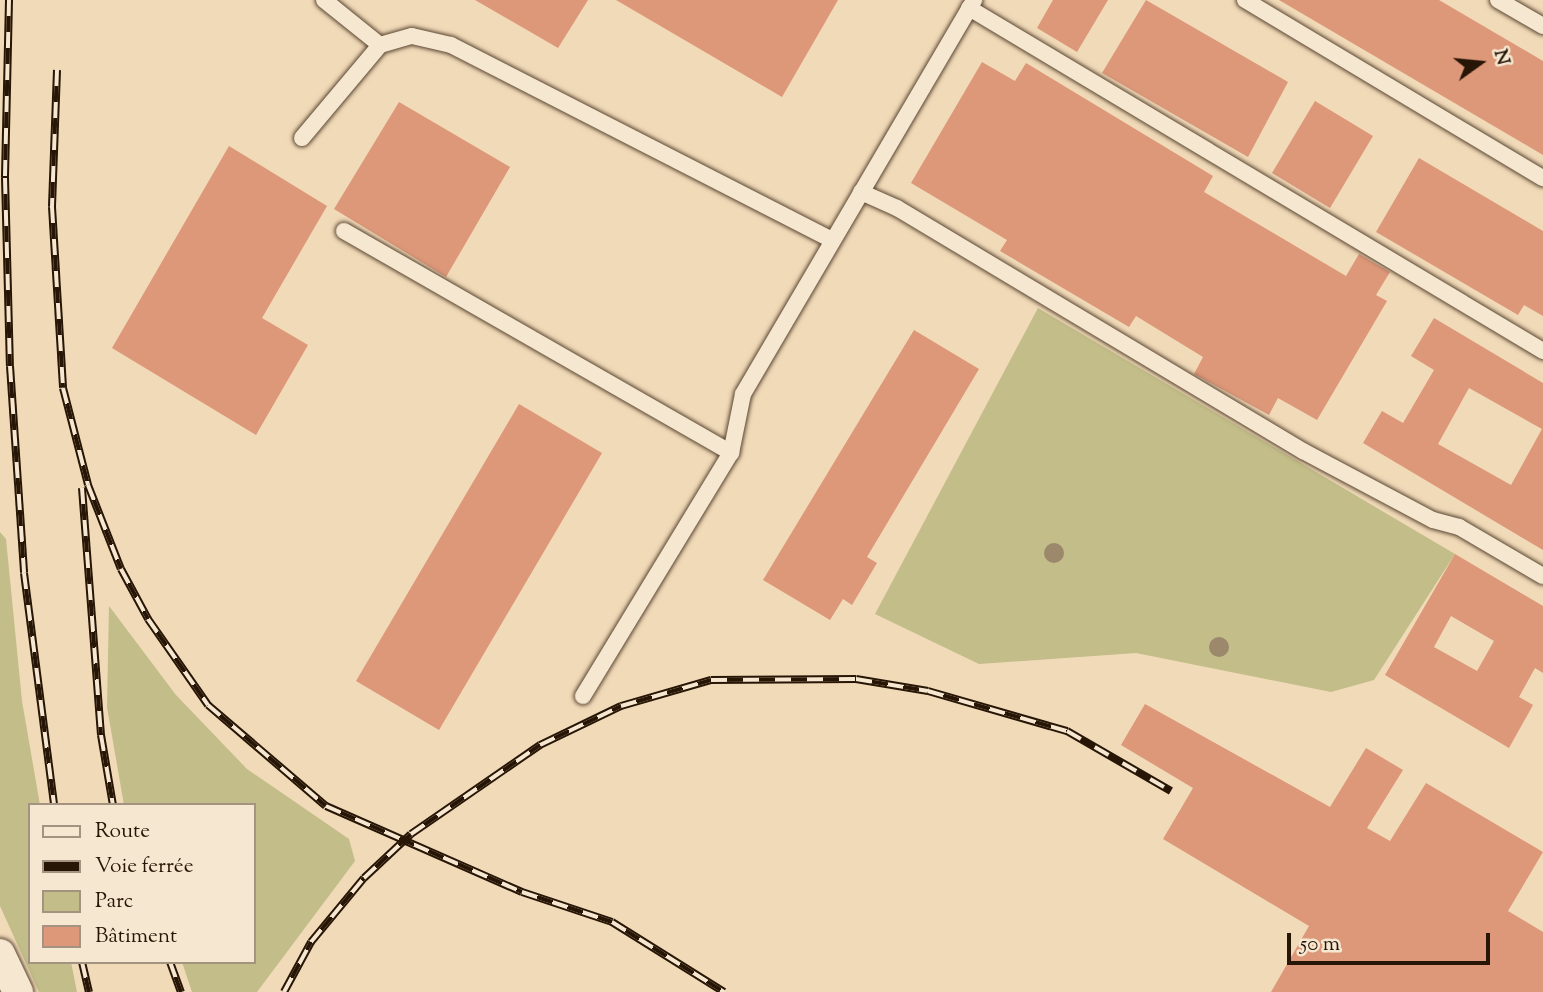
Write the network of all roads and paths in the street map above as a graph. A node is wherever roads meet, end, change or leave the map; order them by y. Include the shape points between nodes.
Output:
1 (324, 0) edge
2 (1245, 0) edge
3 (1498, 0) edge
4 (972, 4) edge
5 (1543, 26) edge
6 (380, 45) junction
7 (302, 138) dead end
8 (1543, 178) edge
9 (861, 192) junction
10 (344, 231) dead end
11 (832, 240) junction
12 (1543, 351) edge
13 (731, 453) junction
14 (1543, 576) edge
15 (583, 696) dead end
16 (0, 954) edge
17 (18, 992) edge

1 - 6 lane
2 - 8 lane
3 - 5 lane
4 - 9 lane
4 - 12 lane
6 - 7 lane
6 - 11 lane via 412,36 451,45
9 - 11 lane
9 - 14 lane via 897,208 1303,451 1433,520 1459,527
10 - 13 lane
11 - 13 lane via 743,394
13 - 15 lane
16 - 17 street

